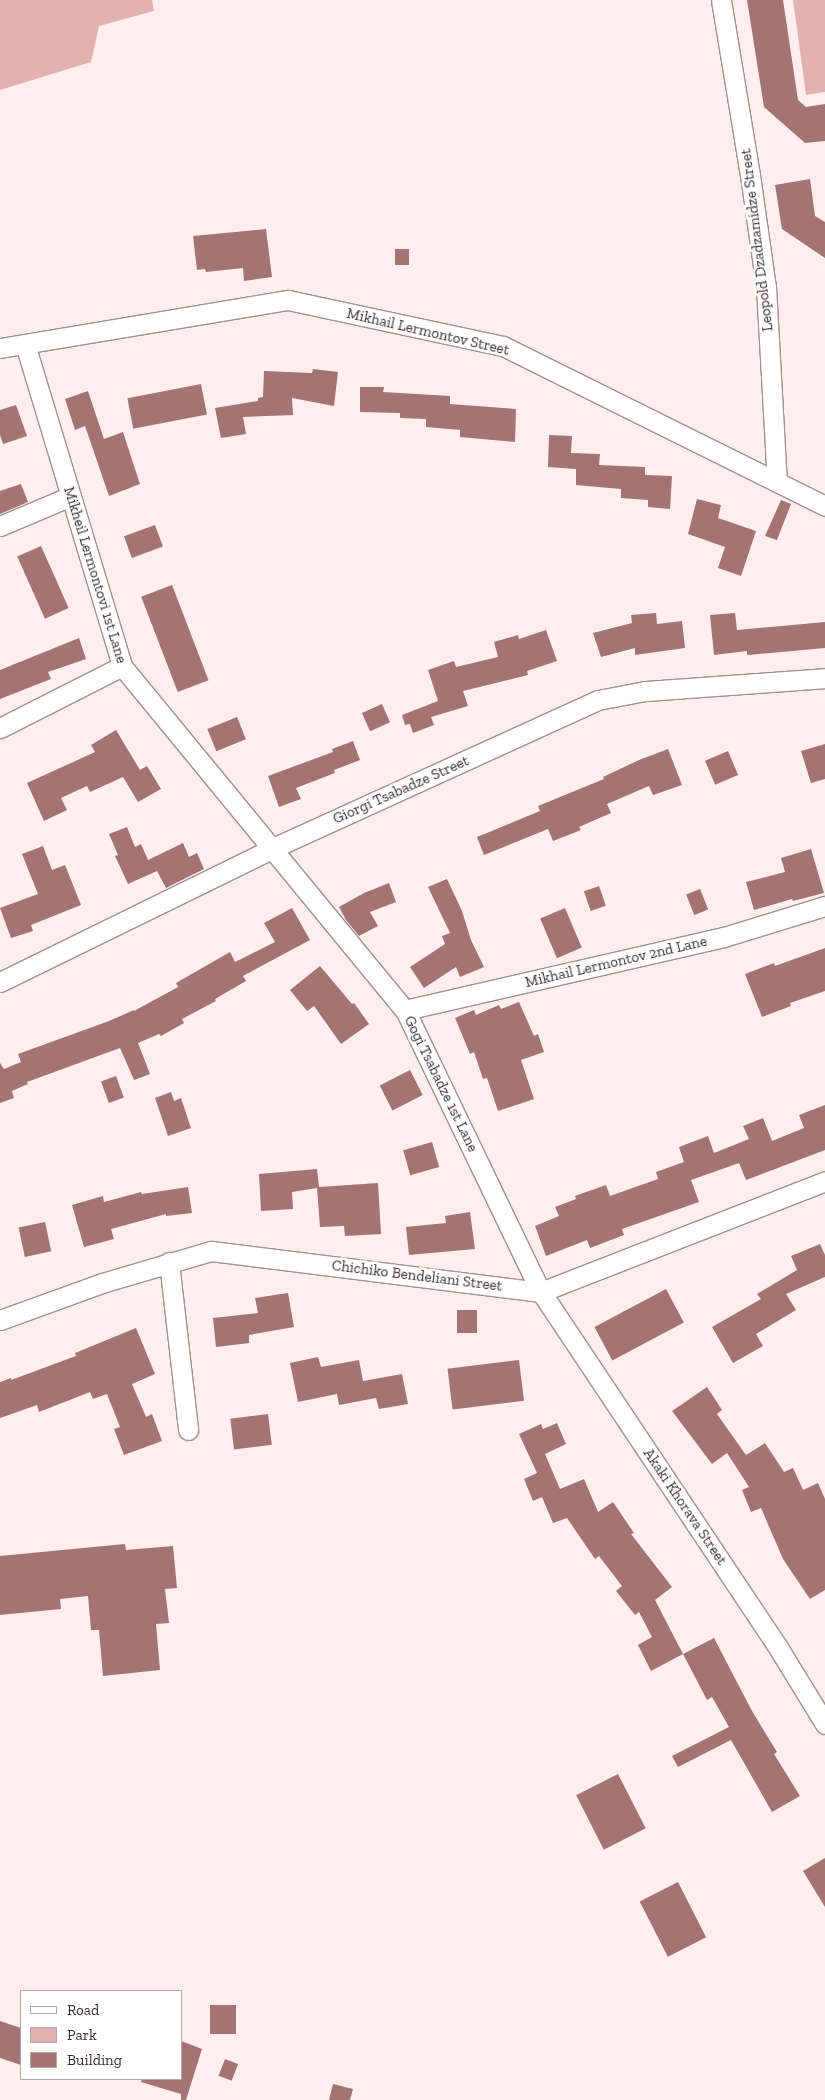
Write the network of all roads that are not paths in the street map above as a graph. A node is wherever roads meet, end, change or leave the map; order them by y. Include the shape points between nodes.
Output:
1 (721, 0) edge
2 (25, 344) junction
3 (0, 348) edge
4 (778, 481) junction
5 (71, 496) junction
6 (825, 506) edge
7 (0, 526) edge
8 (122, 666) junction
9 (825, 678) edge
10 (0, 728) edge
11 (271, 849) junction
12 (825, 906) edge
13 (0, 982) edge
14 (405, 1010) junction
15 (825, 1181) edge
16 (170, 1262) junction
17 (541, 1292) junction
18 (0, 1320) edge
19 (188, 1430) dead end
20 (825, 1724) edge

1 - 4 street, Leopold Dzadzamidze Street via 766,287
2 - 3 street, Mikhail Lermontov Street
2 - 4 street, Mikhail Lermontov Street via 288,300 503,346
2 - 5 street, Mikheil Lermontovi 1st Lane
4 - 6 street, Mikhail Lermontov Street
5 - 7 street
5 - 8 street, Mikheil Lermontovi 1st Lane
8 - 10 street
8 - 11 street, Mikheil Lermontovi 1st Lane
9 - 11 street, Giorgi Tsabadze Street via 645,691 598,700
11 - 13 street, Giorgi Tsabadze Street
11 - 14 street, Gogi Tsabadze 1st Lane
12 - 14 street, Mikhail Lermontov 2nd Lane via 724,937
14 - 17 street, Gogi Tsabadze 1st Lane
15 - 17 street, Chichiko Bendeliani Street
16 - 17 street, Chichiko Bendeliani Street via 211,1250
16 - 18 street, Chichiko Bendeliani Street
16 - 19 street
17 - 20 street, Akaki Khorava Street via 779,1649

